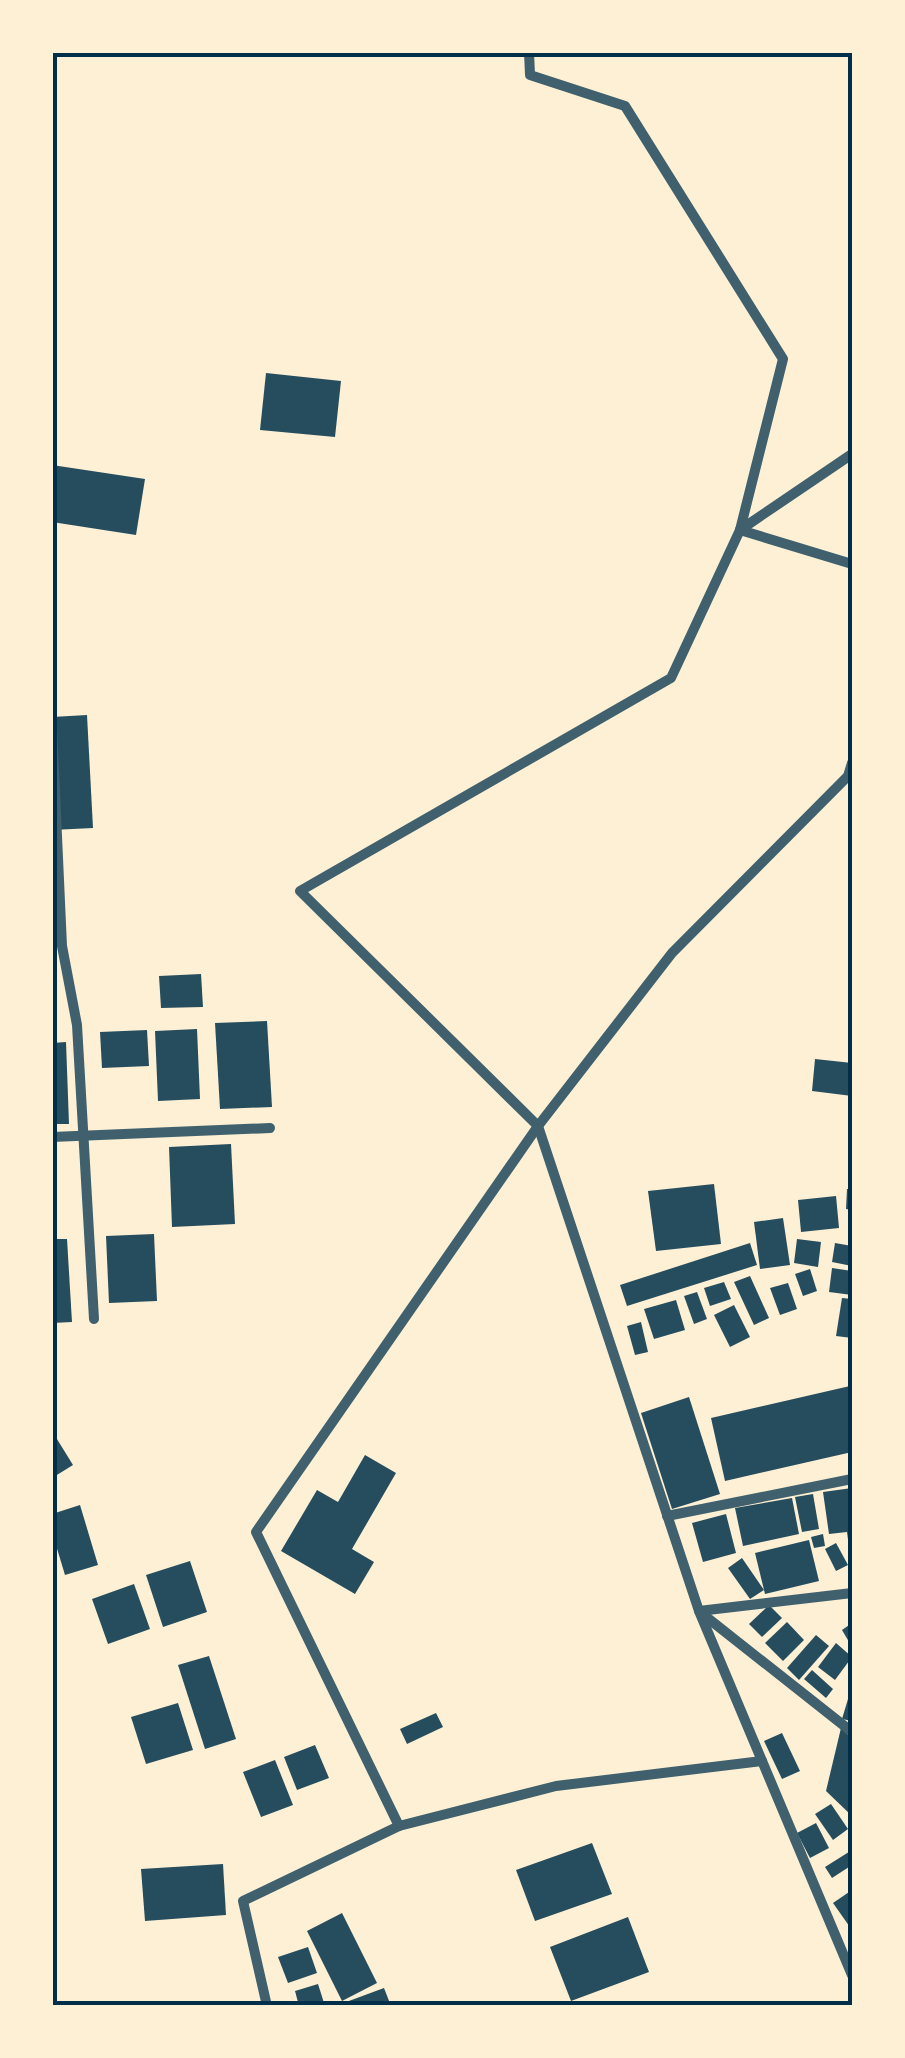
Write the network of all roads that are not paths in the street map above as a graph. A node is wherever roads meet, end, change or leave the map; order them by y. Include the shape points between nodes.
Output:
1 (530, 52) edge
2 (852, 454) edge
3 (740, 530) junction
4 (852, 564) edge
5 (52, 726) edge
6 (852, 763) edge
7 (850, 778) edge
8 (538, 1126) junction
9 (270, 1128) dead end
10 (81, 1136) junction
11 (52, 1137) edge
12 (94, 1319) dead end
13 (852, 1479) edge
14 (667, 1516) junction
15 (852, 1594) edge
16 (699, 1611) junction
17 (852, 1732) edge
18 (762, 1761) junction
19 (399, 1826) junction
20 (852, 1975) edge
21 (267, 2006) edge

1 - 3 street via 530,75 625,106 784,359
2 - 3 street
3 - 4 street
3 - 8 street via 671,678 300,891
5 - 10 street via 62,946 77,1025
6 - 7 street
7 - 8 street via 672,953
8 - 14 street
8 - 19 street via 256,1532
9 - 10 street
10 - 11 street
10 - 12 street
13 - 14 street
14 - 16 street
15 - 16 street
16 - 17 street
16 - 18 street
18 - 19 street via 556,1786
18 - 20 street
19 - 21 street via 243,1901

